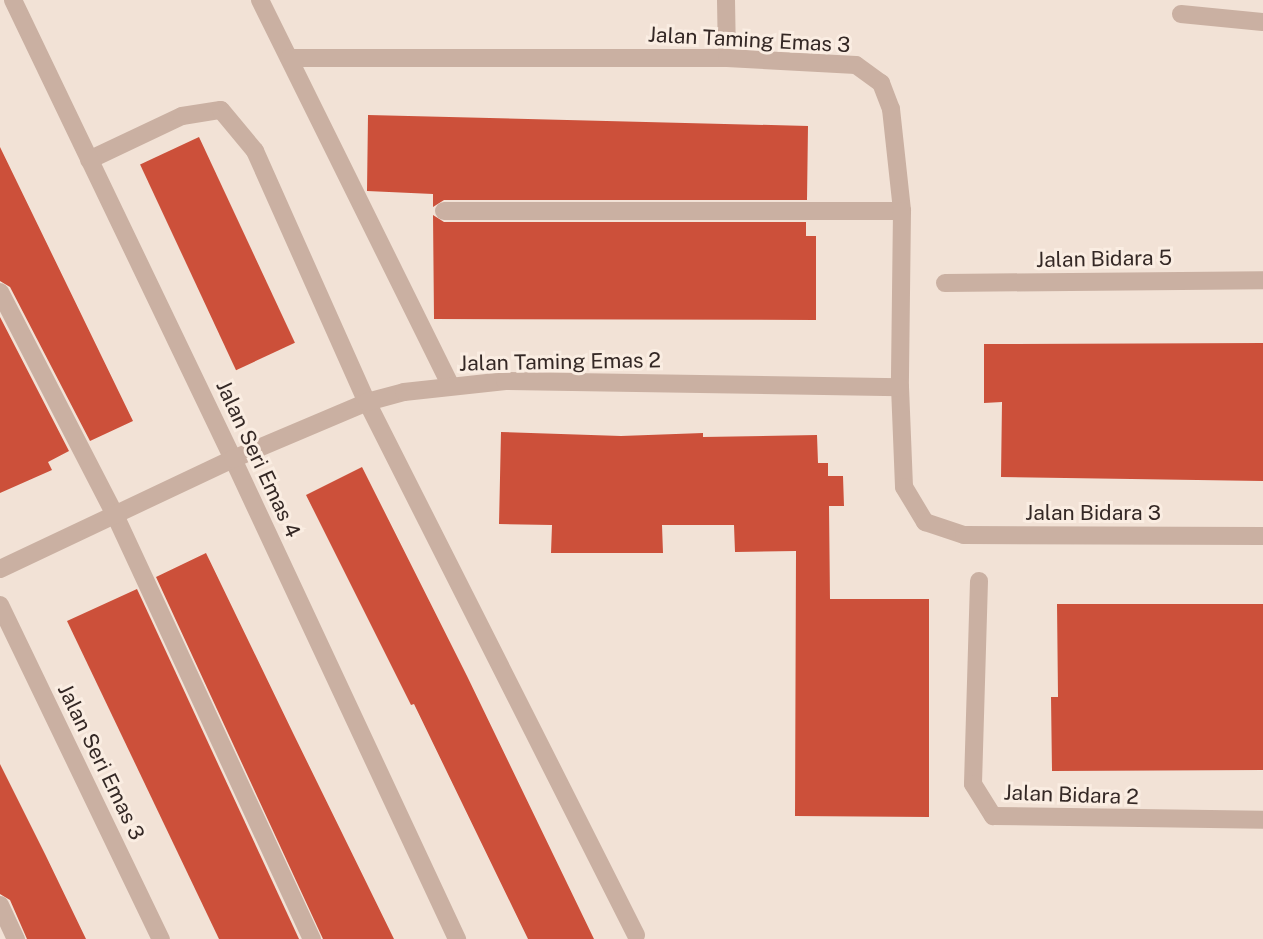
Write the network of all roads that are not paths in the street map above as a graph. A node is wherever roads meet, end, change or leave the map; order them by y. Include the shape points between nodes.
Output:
1 (13, 0) edge
2 (260, 0) edge
3 (726, 0) edge
4 (1181, 14) dead end
5 (1263, 22) edge
6 (289, 58) junction
7 (727, 58) junction
8 (89, 160) junction
9 (444, 211) dead end
10 (902, 211) junction
11 (1263, 280) edge
12 (945, 283) dead end
13 (0, 292) edge
14 (450, 385) junction
15 (900, 387) junction
16 (367, 402) junction
17 (233, 458) junction
18 (115, 515) junction
19 (925, 522) joint
20 (1263, 536) edge
21 (0, 569) edge
22 (979, 581) dead end
23 (0, 605) edge
24 (1263, 820) edge
25 (0, 905) edge
26 (636, 935) dead end
27 (16, 939) edge
28 (162, 939) edge
29 (312, 939) edge
30 (457, 939) edge

1 - 8 street, Jalan Seri Emas 4
2 - 6 street
3 - 7 street
4 - 5 street
6 - 7 street, Jalan Taming Emas 3
6 - 14 street
7 - 10 street, Jalan Taming Emas 3 via 856,65 881,83 891,108
8 - 16 street via 182,116 221,110 255,151
8 - 17 street, Jalan Seri Emas 4
9 - 10 street
10 - 15 street, Jalan Taming Emas 3
11 - 12 street, Jalan Bidara 5
13 - 18 street
14 - 15 street, Jalan Taming Emas 2 via 505,381
14 - 16 street, Jalan Taming Emas 2
15 - 19 street, Jalan Taming Emas 3 via 904,487
16 - 17 street, Jalan Taming Emas 2
16 - 26 street
17 - 18 street, Jalan Taming Emas 2
17 - 30 street, Jalan Seri Emas 4
18 - 21 street, Jalan Taming Emas 2
18 - 29 street
19 - 20 street, Jalan Bidara 3 via 964,535
22 - 24 street, Jalan Bidara 2 via 974,784 993,816
23 - 28 street, Jalan Seri Emas 3
25 - 27 street

